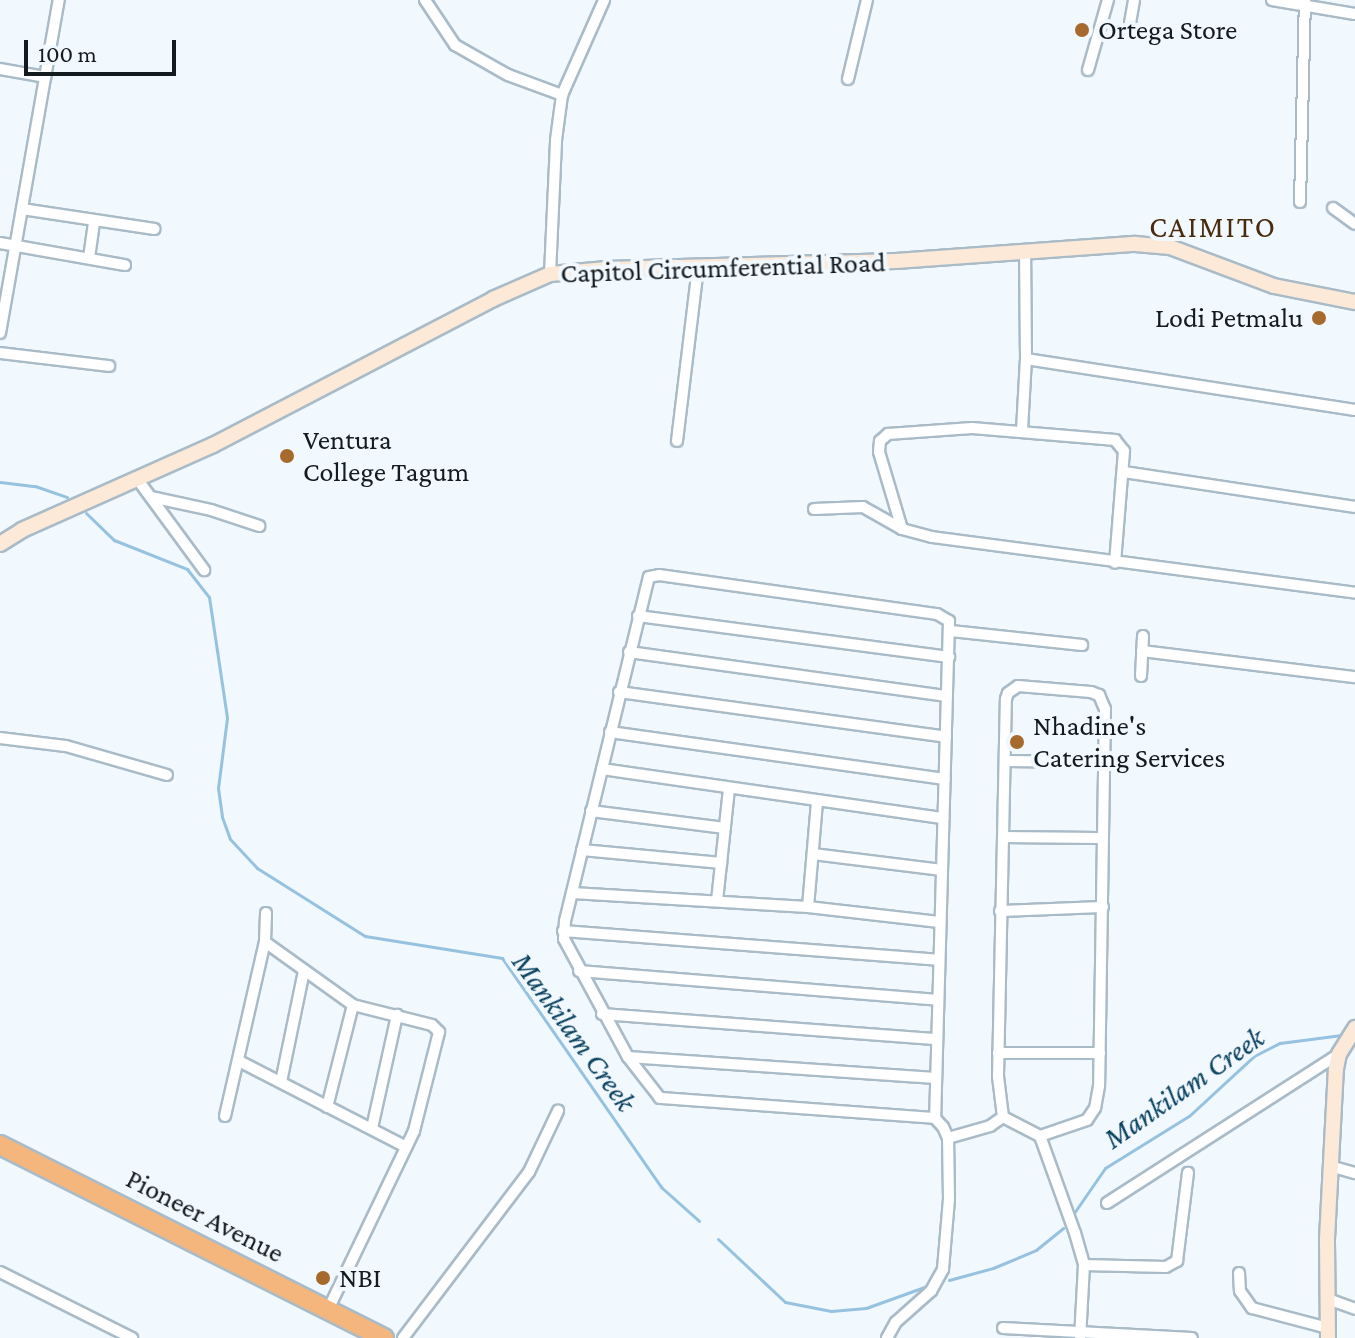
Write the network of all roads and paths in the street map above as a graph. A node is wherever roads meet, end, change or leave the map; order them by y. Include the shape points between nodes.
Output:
1 (59, 0) edge
2 (425, 0) edge
3 (604, 0) edge
4 (867, 0) edge
5 (1108, 0) edge
6 (1134, 0) edge
7 (1272, 0) edge
8 (1305, 2) edge
9 (1355, 14) edge
10 (1130, 23) dead end
11 (0, 69) edge
12 (1088, 70) dead end
13 (45, 77) junction
14 (848, 79) dead end
15 (562, 95) junction
16 (1300, 202) dead end
17 (1333, 208) dead end
18 (22, 209) junction
19 (94, 222) junction
20 (1355, 224) edge
21 (155, 229) dead end
22 (0, 243) edge
23 (16, 245) junction
24 (1025, 250) junction
25 (89, 258) junction
26 (125, 265) dead end
27 (698, 267) junction
28 (550, 274) junction
29 (3, 300) edge
30 (1355, 302) edge
31 (0, 333) edge
32 (0, 353) edge
33 (1026, 359) junction
34 (109, 366) dead end
35 (1355, 410) edge
36 (1022, 430) junction
37 (677, 441) dead end
38 (1124, 472) junction
39 (138, 480) junction
40 (151, 497) junction
41 (1355, 507) edge
42 (814, 509) dead end
43 (259, 526) dead end
44 (902, 529) junction
45 (0, 544) edge
46 (1115, 563) junction
47 (204, 570) dead end
48 (1355, 593) edge
49 (638, 616) junction
50 (951, 631) junction
51 (1143, 636) dead end
52 (1082, 645) dead end
53 (1142, 651) junction
54 (629, 652) junction
55 (949, 657) junction
56 (1141, 676) dead end
57 (1355, 677) edge
58 (619, 692) junction
59 (947, 696) junction
60 (610, 732) junction
61 (946, 737) junction
62 (0, 738) edge
63 (1005, 761) junction
64 (1104, 762) junction
65 (602, 769) junction
66 (167, 775) dead end
67 (945, 779) junction
68 (729, 789) junction
69 (817, 801) junction
70 (591, 811) junction
71 (943, 818) junction
72 (725, 828) junction
73 (1003, 837) junction
74 (1103, 838) junction
75 (582, 850) junction
76 (813, 854) junction
77 (721, 863) junction
78 (942, 870) junction
79 (572, 893) junction
80 (717, 901) junction
81 (808, 907) junction
82 (1103, 907) junction
83 (1000, 911) junction
84 (266, 913) dead end
85 (939, 922) junction
86 (563, 931) junction
87 (265, 942) junction
88 (938, 960) junction
89 (304, 971) junction
90 (579, 971) junction
91 (938, 1000) junction
92 (353, 1005) junction
93 (602, 1014) junction
94 (397, 1015) junction
95 (1355, 1028) edge
96 (937, 1039) junction
97 (998, 1053) junction
98 (1100, 1053) junction
99 (1339, 1054) junction
100 (628, 1057) junction
101 (239, 1061) junction
102 (935, 1078) junction
103 (281, 1082) junction
104 (327, 1107) junction
105 (558, 1111) dead end
106 (225, 1116) dead end
107 (1003, 1117) junction
108 (935, 1118) junction
109 (372, 1128) junction
110 (1040, 1136) junction
111 (948, 1138) junction
112 (0, 1145) edge
113 (406, 1147) junction
114 (1330, 1166) junction
115 (1188, 1173) dead end
116 (1355, 1173) edge
117 (1107, 1203) dead end
118 (1084, 1265) junction
119 (0, 1272) edge
120 (1239, 1273) dead end
121 (1328, 1299) junction
122 (1355, 1309) edge
123 (328, 1310) junction
124 (1003, 1328) dead end
125 (1328, 1333) edge
126 (1080, 1335) edge
127 (132, 1338) edge
128 (384, 1338) edge
129 (403, 1338) edge
130 (887, 1338) edge
131 (1192, 1338) edge

1 - 13 street
2 - 15 street via 455,45 508,75
3 - 15 street
4 - 14 street
5 - 12 street
6 - 10 street
7 - 8 street
8 - 9 street
8 - 16 street
11 - 13 street
13 - 18 street
15 - 28 street
17 - 20 street
18 - 19 street
18 - 23 street
19 - 21 street
19 - 25 street
22 - 23 street
23 - 25 street
23 - 29 street
24 - 27 main road, Capitol Circumferential Road via 896,261
24 - 30 main road, Capitol Circumferential Road via 1120,244 1170,247 1274,286
24 - 33 street
25 - 26 street
27 - 28 main road, Capitol Circumferential Road
27 - 37 street
28 - 39 main road, Capitol Circumferential Road
29 - 31 street
32 - 34 street
33 - 35 street
33 - 36 street
36 - 38 street via 1120,442
36 - 44 street via 972,428 883,437 879,452
38 - 41 street
38 - 46 street
39 - 40 street
39 - 45 main road, Capitol Circumferential Road
40 - 43 street
40 - 47 street
42 - 44 street via 863,507
44 - 46 street
46 - 48 street
49 - 50 street via 646,580 659,575 937,614 949,621
49 - 54 street
49 - 55 street
50 - 52 street
50 - 55 street
51 - 53 street
53 - 56 street
53 - 57 street
54 - 58 street
54 - 59 street
55 - 59 street
58 - 60 street
58 - 61 street
59 - 61 street
60 - 65 street
60 - 67 street
61 - 67 street
62 - 66 street via 66,746
63 - 64 street
63 - 64 street via 1008,693 1024,685 1099,695 1105,709
63 - 73 street
64 - 74 street
65 - 68 street
65 - 70 street
67 - 71 street
68 - 69 street
68 - 72 street
69 - 71 street
69 - 76 street
70 - 72 street
70 - 75 street
71 - 78 street
72 - 77 street
73 - 74 street
73 - 83 street
74 - 82 street
75 - 77 street
75 - 79 street
76 - 78 street
76 - 81 street
77 - 80 street
78 - 85 street
79 - 80 street
79 - 86 street
80 - 81 street
81 - 85 street
82 - 83 street
82 - 98 street
83 - 97 street
84 - 87 street
85 - 88 street
86 - 88 street
86 - 90 street
87 - 89 street
87 - 101 street
88 - 91 street
89 - 92 street
89 - 103 street
90 - 91 street
90 - 93 street
91 - 96 street
92 - 94 street
92 - 104 street
93 - 96 street
93 - 100 street
94 - 109 street
94 - 113 street via 439,1032 423,1107
95 - 99 main road
96 - 102 street
97 - 98 street
97 - 107 street
98 - 110 street via 1092,1113 1077,1126
99 - 114 main road
99 - 117 street
100 - 102 street
100 - 108 street via 654,1093 667,1099
101 - 103 street
101 - 106 street
102 - 108 street
103 - 104 street
104 - 109 street
105 - 129 street via 529,1172
107 - 110 street
107 - 111 street
108 - 111 street
109 - 113 street
110 - 118 street
111 - 130 street via 943,1269 931,1291 896,1322
112 - 123 highway, Pioneer Avenue
113 - 123 street
114 - 116 street
114 - 121 main road
115 - 118 street via 1177,1261 1166,1267
118 - 126 street
119 - 127 street
120 - 125 street via 1240,1291 1252,1308
121 - 122 street
121 - 125 main road
123 - 128 highway, Pioneer Avenue
124 - 126 street
126 - 131 street

